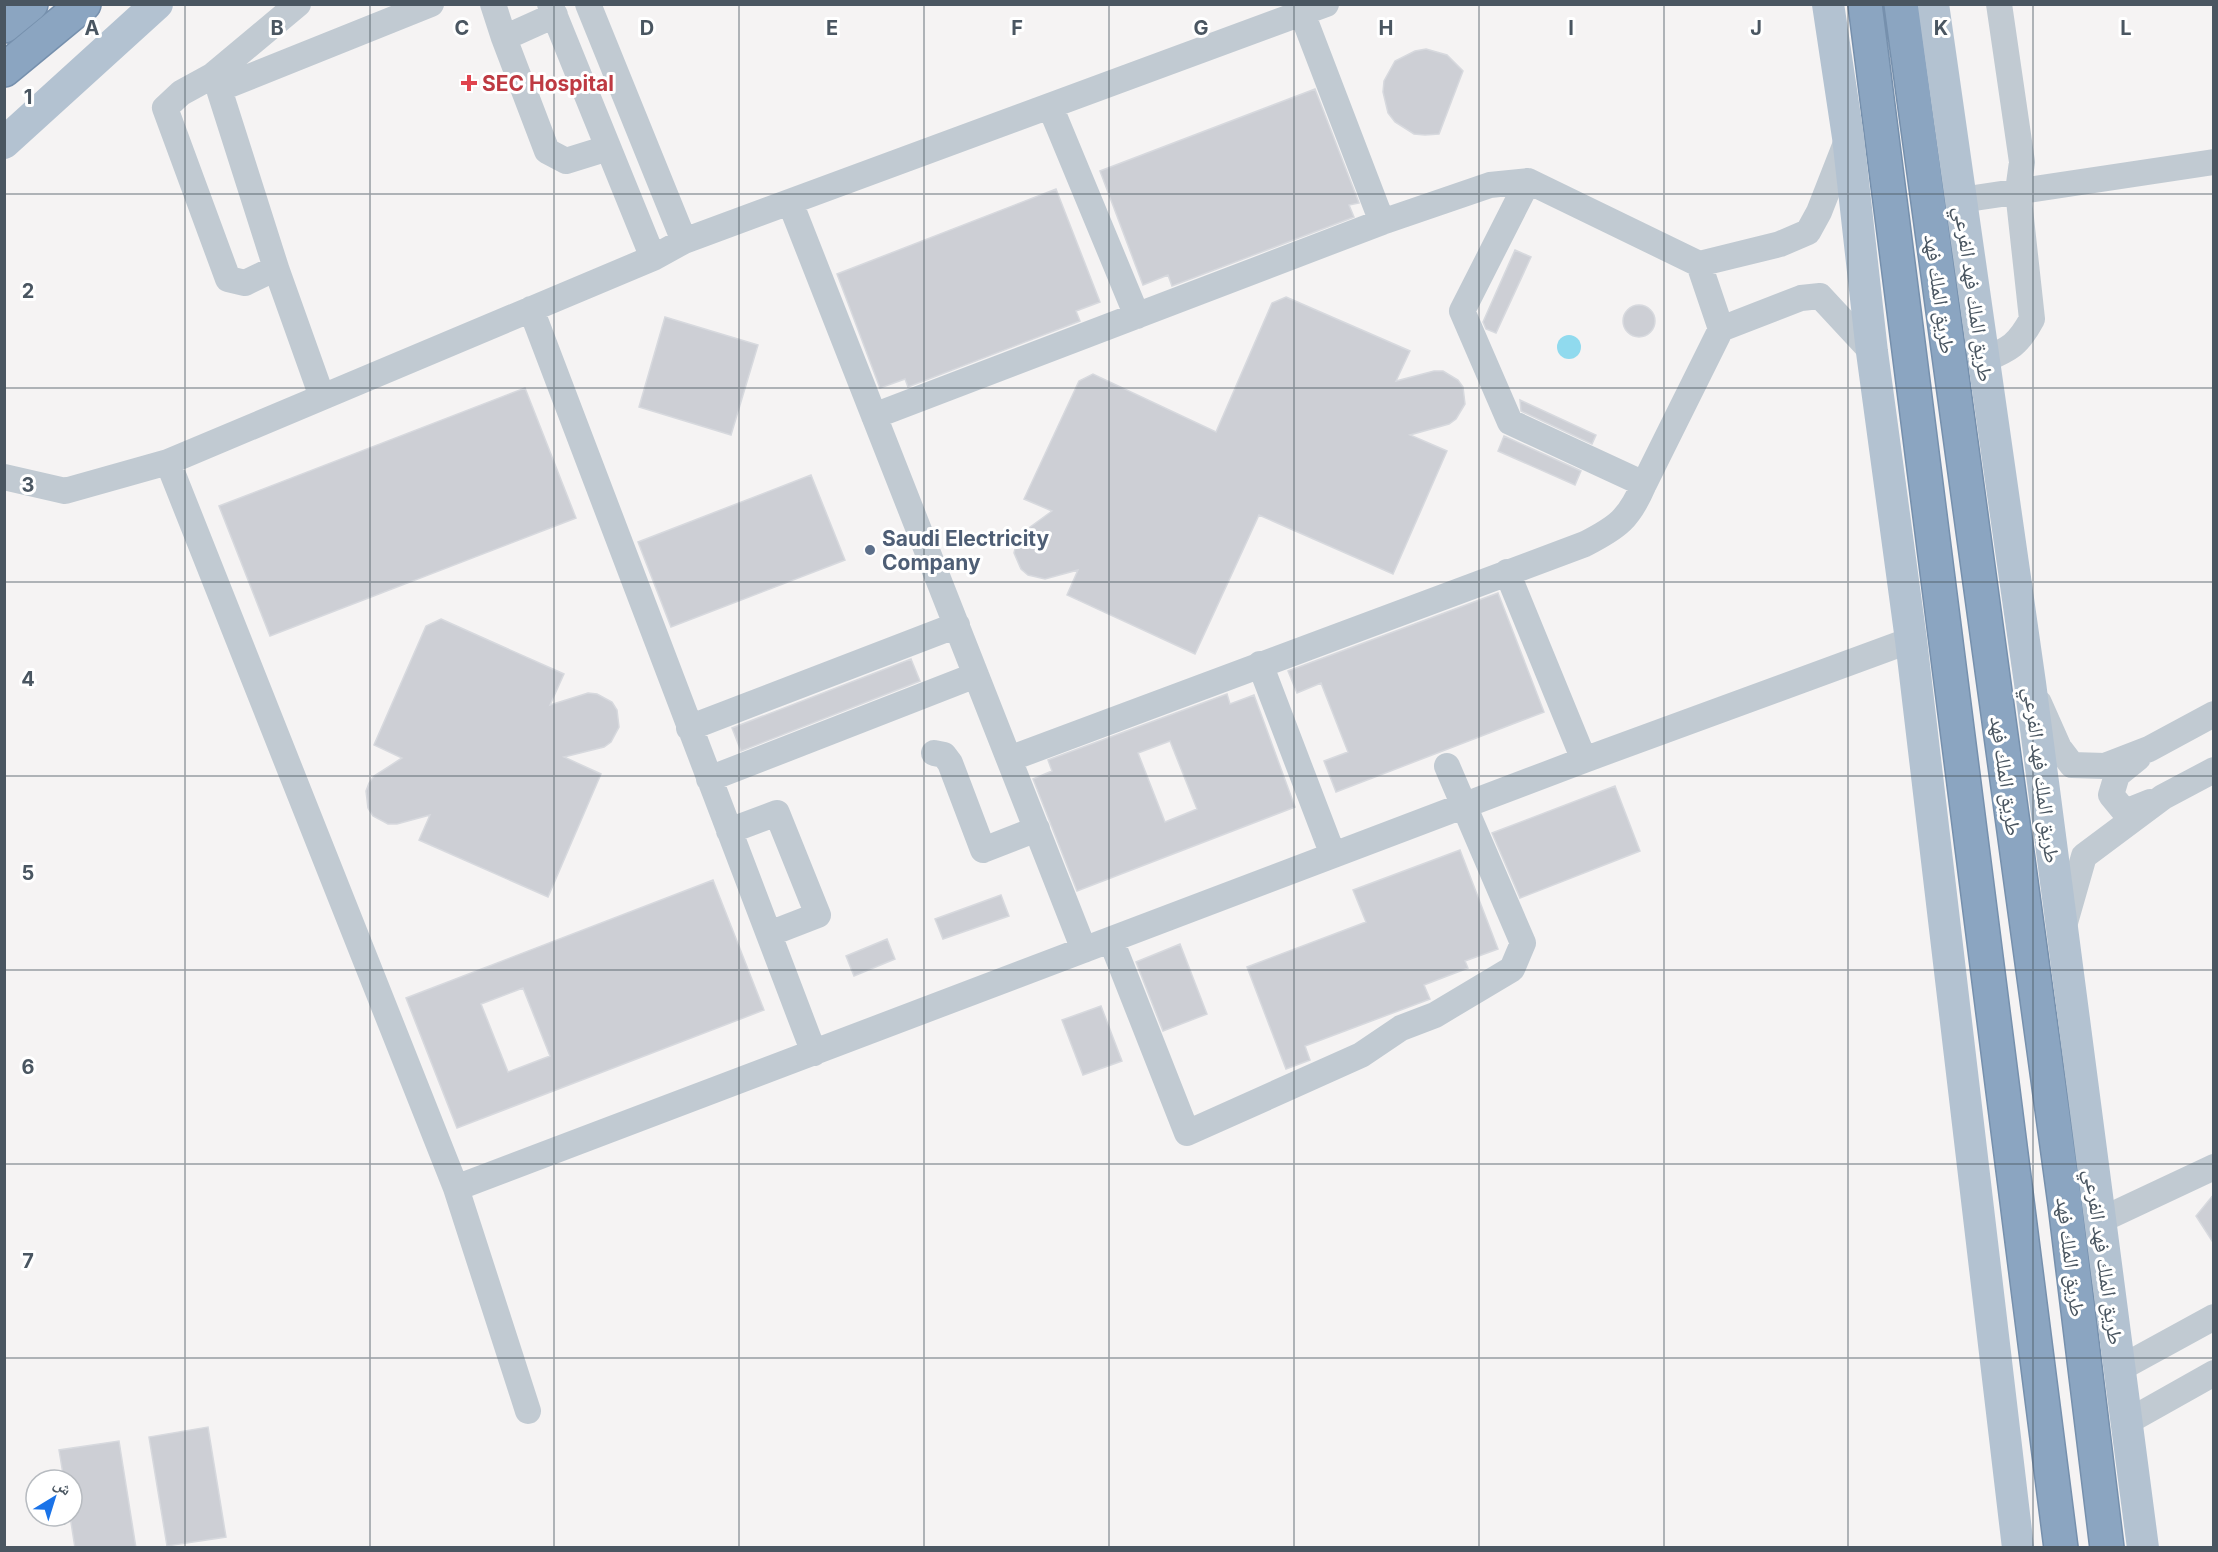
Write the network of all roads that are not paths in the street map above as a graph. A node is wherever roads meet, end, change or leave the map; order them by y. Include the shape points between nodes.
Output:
1 (31, 4) edge
2 (84, 4) edge
3 (157, 4) edge
4 (298, 4) edge
5 (431, 4) edge
6 (493, 4) edge
7 (588, 4) edge
8 (1326, 4) edge
9 (1828, 4) edge
10 (1865, 4) edge
11 (1901, 4) edge
12 (1933, 4) edge
13 (1999, 4) edge
14 (552, 10) edge
15 (1302, 14) junction
16 (4, 26) edge
17 (504, 38) junction
18 (4, 70) edge
19 (215, 83) junction
20 (1050, 106) junction
21 (1848, 137) junction
22 (4, 143) edge
23 (608, 148) junction
24 (2214, 162) edge
25 (1528, 181) junction
26 (2018, 191) junction
27 (1961, 200) junction
28 (790, 202) junction
29 (1382, 222) junction
30 (684, 241) junction
31 (652, 258) junction
32 (1699, 264) junction
33 (276, 268) junction
34 (531, 309) junction
35 (1137, 316) junction
36 (1721, 329) junction
37 (1872, 352) junction
38 (1984, 360) junction
39 (322, 397) junction
40 (874, 417) junction
41 (168, 462) junction
42 (4, 477) edge
43 (1644, 484) junction
44 (1507, 572) junction
45 (957, 625) junction
46 (1911, 640) junction
47 (1260, 664) junction
48 (976, 675) junction
49 (2030, 683) junction
50 (2214, 714) edge
51 (689, 728) junction
52 (2150, 748) junction
53 (934, 753) dead end
54 (1009, 759) junction
55 (1584, 760) junction
56 (1446, 766) dead end
57 (2214, 770) edge
58 (709, 779) junction
59 (2163, 797) junction
60 (1464, 806) junction
61 (1037, 829) junction
62 (729, 831) junction
63 (1333, 855) junction
64 (769, 934) junction
65 (2062, 935) junction
66 (1111, 940) junction
67 (1084, 950) junction
68 (814, 1053) junction
69 (2214, 1167) edge
70 (456, 1188) junction
71 (2099, 1221) junction
72 (2214, 1317) edge
73 (2119, 1369) junction
74 (2214, 1373) edge
75 (528, 1411) dead end
76 (2127, 1422) junction
77 (2046, 1442) junction
78 (2018, 1548) edge
79 (2055, 1548) edge
80 (2061, 1548) edge
81 (2108, 1548) edge
82 (2143, 1548) edge

1 - 16 highway
2 - 18 highway
3 - 22 main road
4 - 19 street
5 - 19 street
6 - 17 street
7 - 30 street
8 - 15 street
9 - 21 main road
10 - 77 highway, طريق الملك فهد
11 - 81 highway, طريق الملك فهد
12 - 27 main road, طريق الملك فهد الفرعي
13 - 26 street via 2022,162
14 - 17 street
14 - 23 street
15 - 20 street
15 - 29 street
17 - 23 street via 547,151 566,161
19 - 33 street
19 - 33 street via 181,93 165,108 228,279 245,283
20 - 28 street
20 - 35 street
21 - 32 street via 1808,232 1780,244
21 - 37 main road
23 - 31 street
24 - 26 street
25 - 29 street via 1490,185
25 - 32 street
25 - 43 street via 1462,311 1510,422
26 - 27 street
26 - 38 street via 2032,319 2012,348
27 - 38 main road, طريق الملك فهد الفرعي
28 - 30 street
28 - 40 street
29 - 35 street
30 - 31 street
31 - 34 street
32 - 36 street
33 - 39 street
34 - 39 street
34 - 51 street
35 - 40 street
36 - 37 street via 1801,298 1820,296
36 - 43 street
37 - 46 main road
38 - 49 main road, طريق الملك فهد الفرعي
39 - 41 street
40 - 45 street
41 - 42 street via 65,491
41 - 70 street
43 - 44 street via 1618,527 1585,544
44 - 47 street
44 - 55 street
45 - 48 street
45 - 51 street
46 - 55 street
46 - 78 main road
47 - 54 street
47 - 63 street
48 - 54 street
48 - 58 street
49 - 52 street via 2059,748 2072,765 2105,766
49 - 65 main road, طريق الملك فهد الفرعي
50 - 52 street
51 - 58 street
52 - 59 street via 2117,775 2111,795 2126,812
53 - 61 street via 944,755 950,763 983,850
54 - 61 street
55 - 60 street
56 - 60 street
57 - 59 street
58 - 62 street
59 - 65 street via 2084,855
60 - 63 street
60 - 66 street via 1523,943 1512,969 1435,1015 1401,1028 1361,1055 1187,1133
61 - 67 street
62 - 64 street
62 - 64 street via 777,813 818,915
63 - 66 street
64 - 68 street
65 - 71 main road, طريق الملك فهد الفرعي
66 - 67 street
67 - 68 street
68 - 70 street
69 - 71 street
70 - 75 street
71 - 73 main road, طريق الملك فهد الفرعي
72 - 73 street
73 - 76 main road, طريق الملك فهد الفرعي
74 - 76 street
76 - 82 main road, طريق الملك فهد الفرعي
77 - 79 highway
77 - 80 highway, طريق الملك فهد

